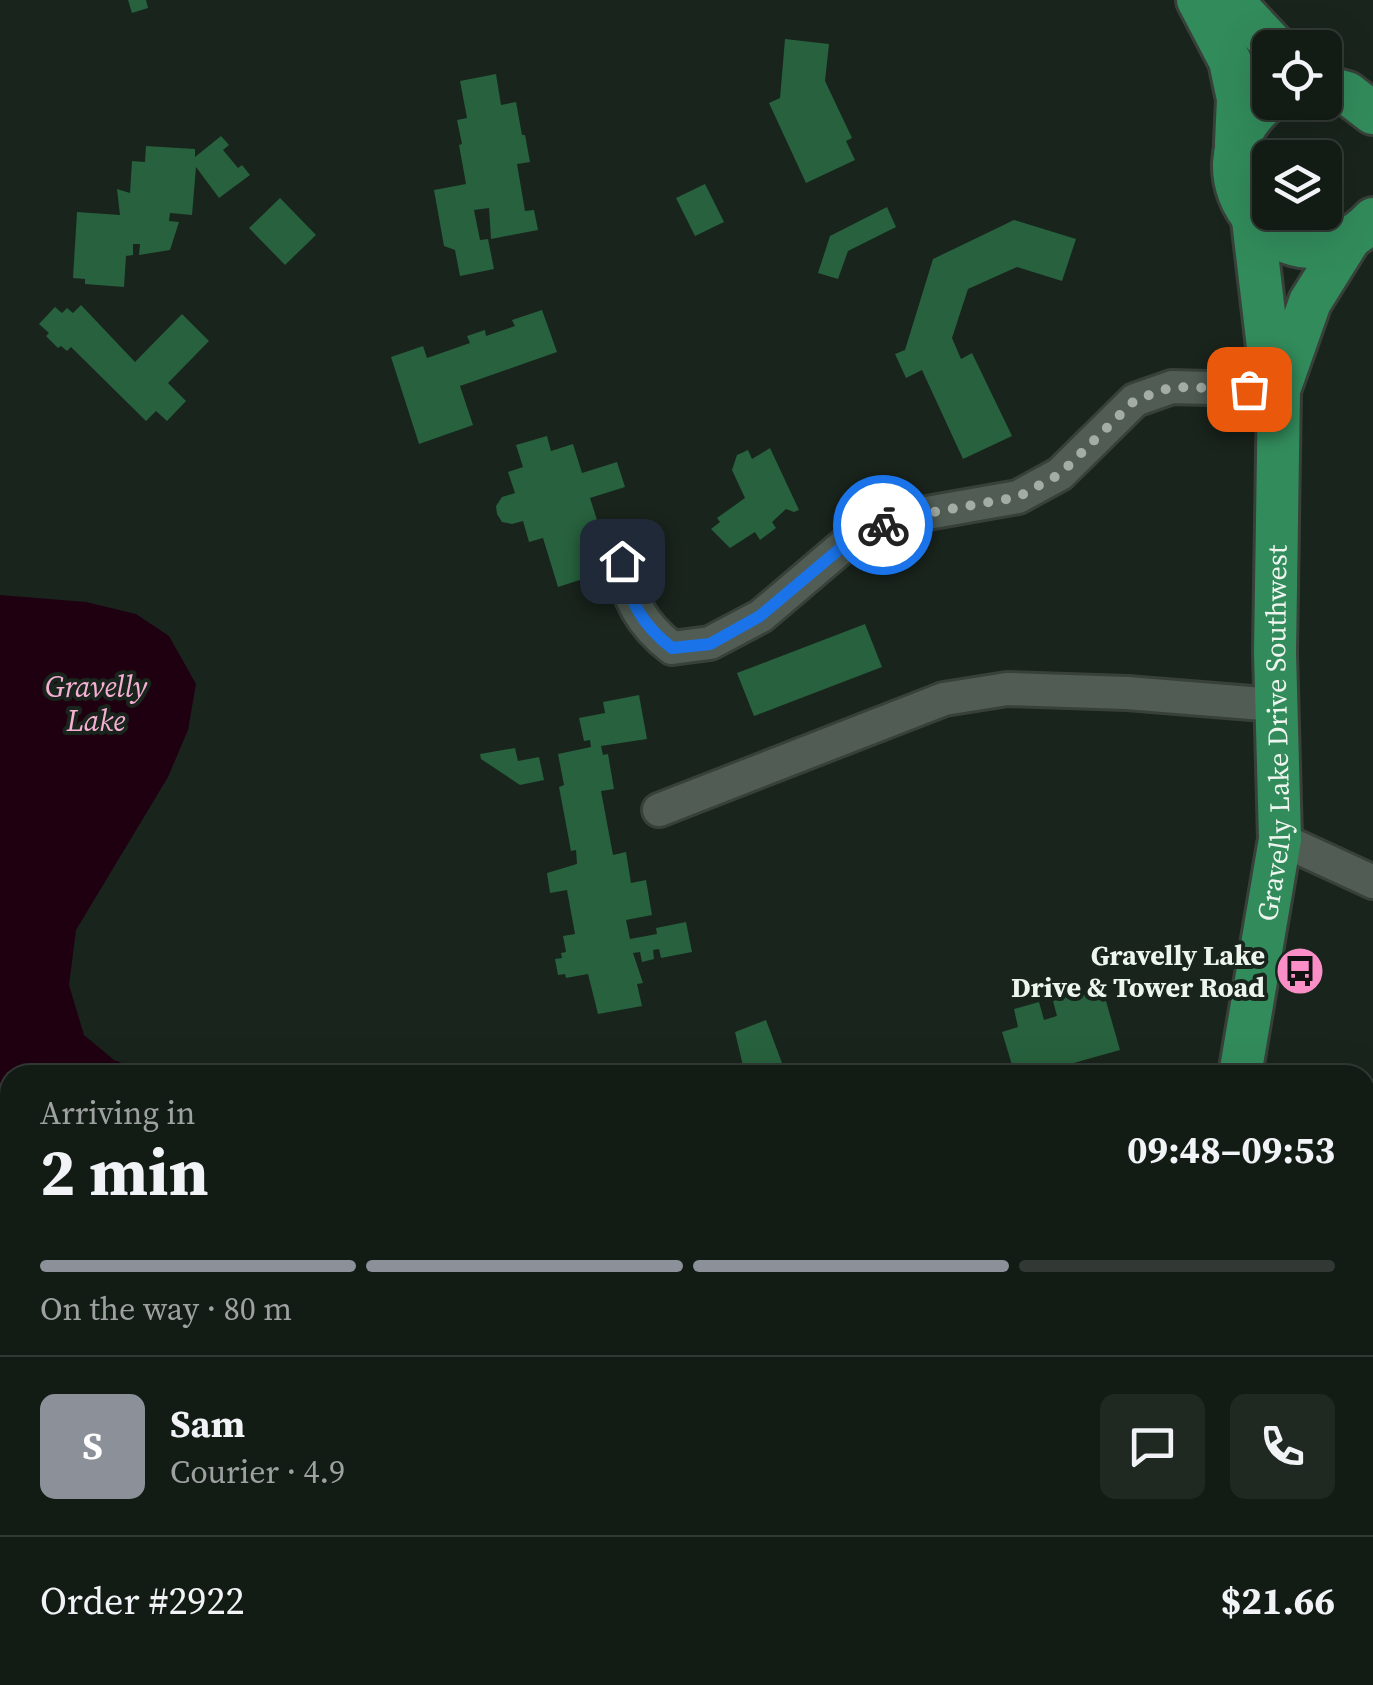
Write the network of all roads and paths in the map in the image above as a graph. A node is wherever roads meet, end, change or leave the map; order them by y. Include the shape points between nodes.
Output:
1 (1198, 0) edge
2 (1232, 0) edge
3 (1260, 30) edge
4 (1252, 115) edge
5 (1236, 143) junction
6 (1252, 218) edge
7 (1361, 229) edge
8 (1254, 230) edge
9 (1266, 230) edge
10 (1279, 390) junction
11 (622, 561) dead end
12 (1276, 704) junction
13 (658, 810) dead end
14 (1280, 839) junction
15 (1373, 882) edge
16 (1242, 1065) edge

1 - 5 main road via 1230,61 1238,99
2 - 3 main road
4 - 5 main road
5 - 6 main road, Gravelly Lake Drive Southwest via 1233,170
7 - 9 main road via 1324,248
7 - 10 main road, Gravelly Lake Drive Southwest via 1310,302
8 - 10 main road, Gravelly Lake Drive Southwest
10 - 11 street via 1172,387 1135,400 1060,474 1018,497 900,518 855,536 760,616 710,644 672,648 649,630 626,589
10 - 12 main road, Gravelly Lake Drive Southwest
12 - 13 street via 1007,689 944,699
12 - 14 main road, Gravelly Lake Drive Southwest
14 - 15 street
14 - 16 main road, Gravelly Lake Drive Southwest

